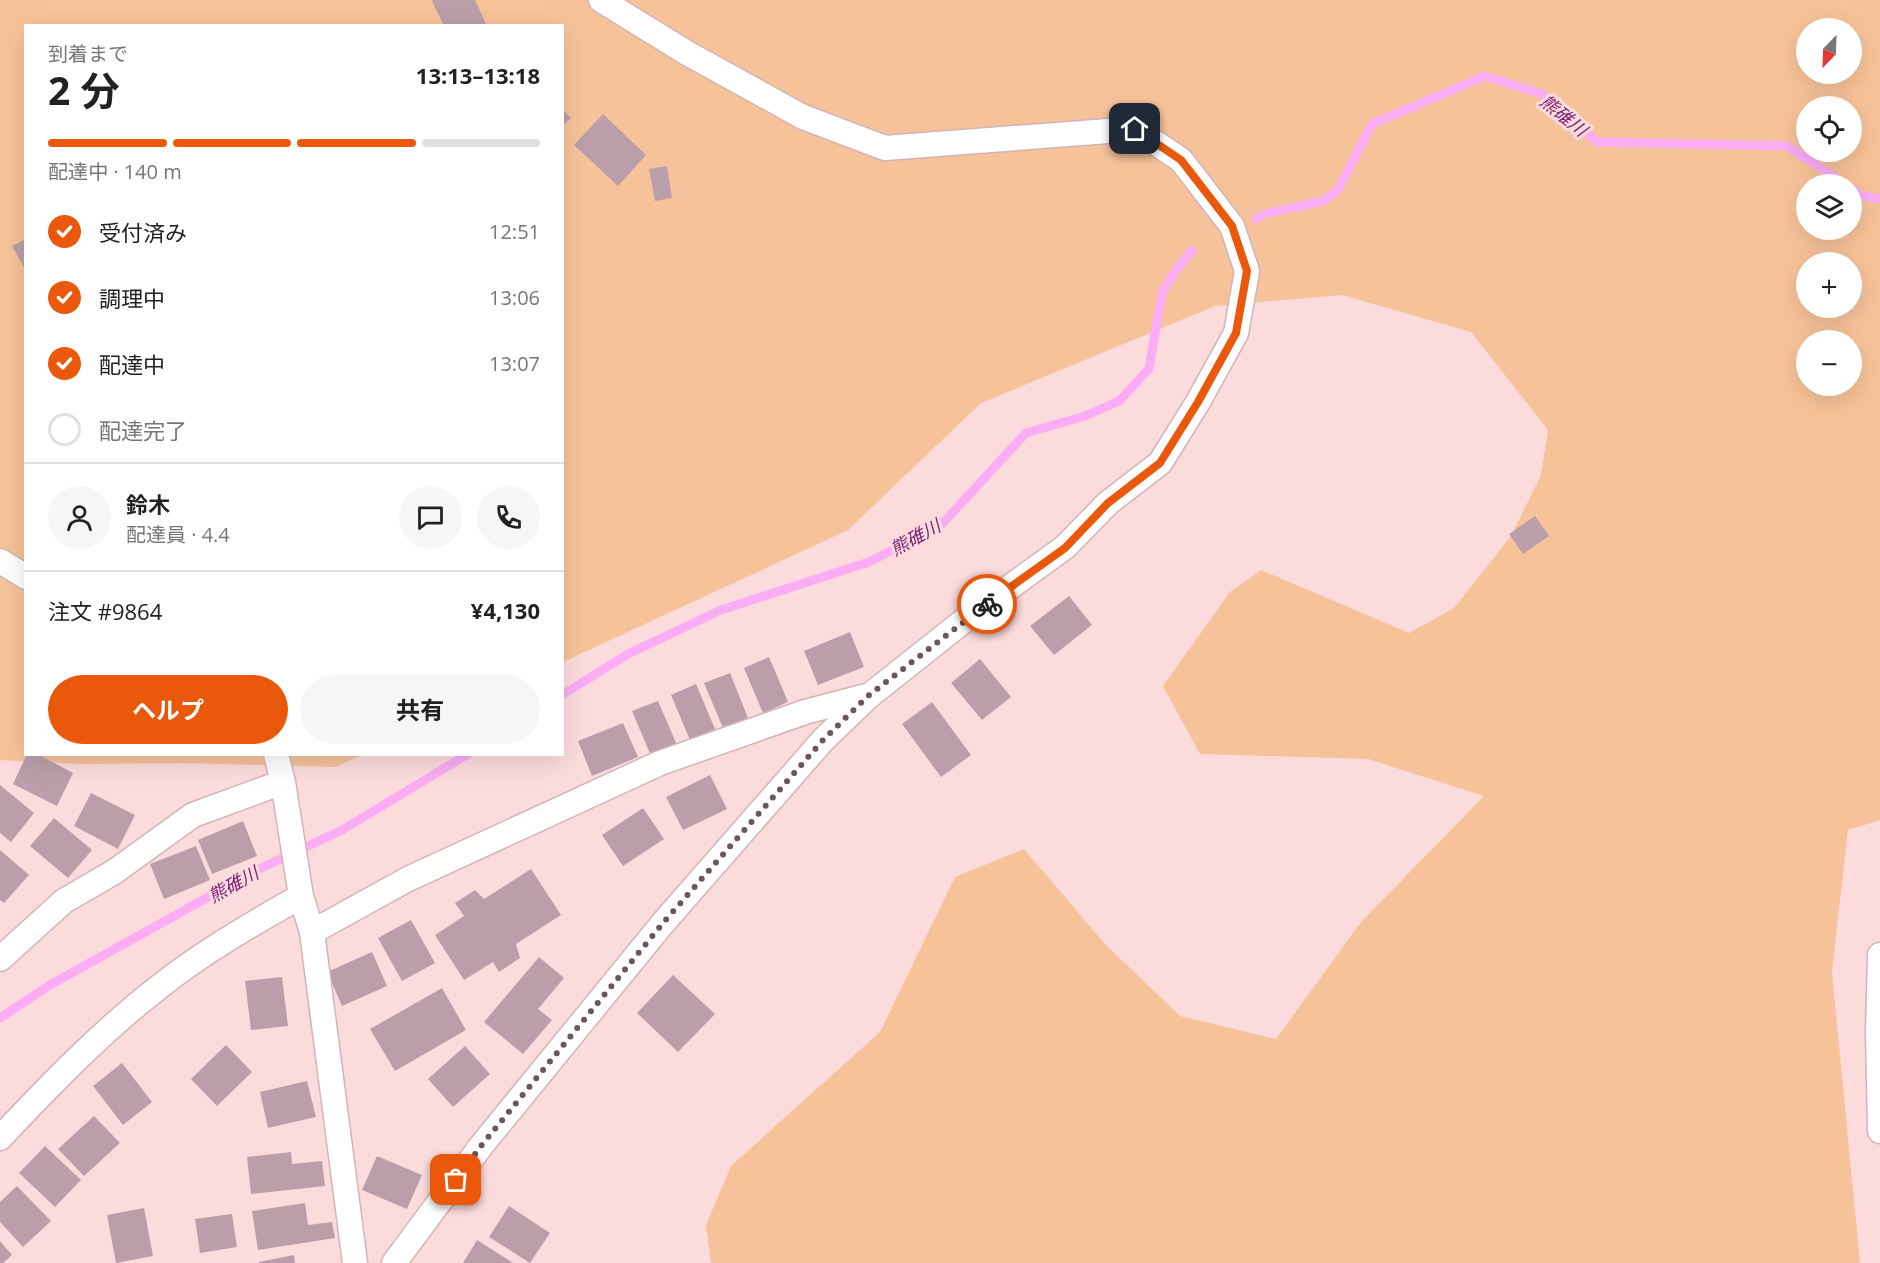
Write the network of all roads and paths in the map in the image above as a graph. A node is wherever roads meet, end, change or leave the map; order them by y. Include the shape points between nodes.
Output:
1 (601, 0) edge
2 (0, 561) edge
3 (24, 576) edge
4 (868, 696) junction
5 (277, 756) edge
6 (284, 782) junction
7 (299, 885) junction
8 (312, 932) junction
9 (1880, 955) edge
10 (0, 959) edge
11 (1880, 1131) edge
12 (0, 1138) edge
13 (355, 1263) edge
14 (394, 1263) edge

1 - 4 street via 803,117 885,148 1135,129 1181,160 1232,226 1247,271 1236,333 1160,463 1108,503 1065,548
2 - 3 street
4 - 8 street via 805,712 660,764 408,879
4 - 14 street via 824,739 663,923 481,1146
5 - 6 street
6 - 7 street
6 - 10 street via 193,815 114,872 64,901
7 - 8 street
7 - 12 street via 158,987 70,1065
8 - 13 street
9 - 11 street

